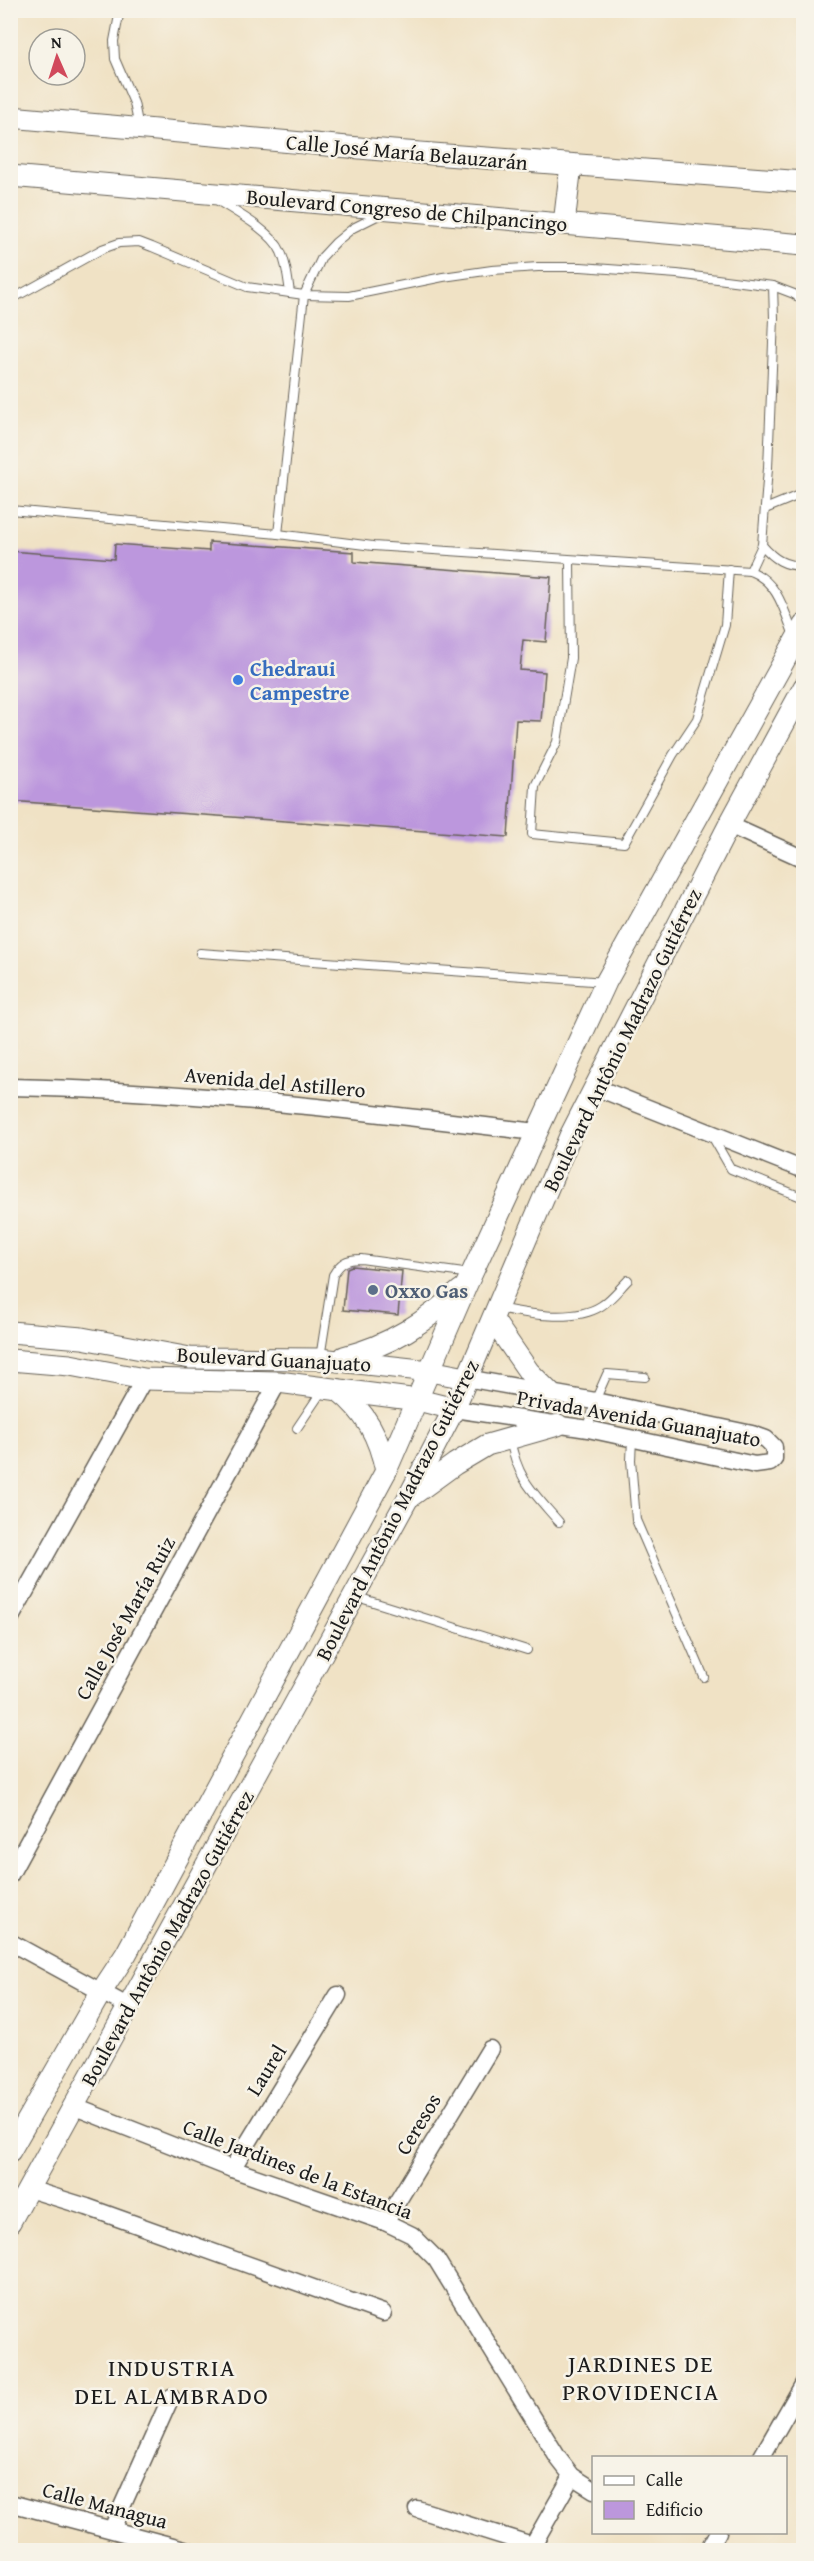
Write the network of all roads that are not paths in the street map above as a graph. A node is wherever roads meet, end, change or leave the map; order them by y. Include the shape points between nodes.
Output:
1 (120, 10) edge
2 (10, 117) edge
3 (139, 128) junction
4 (571, 165) junction
5 (10, 176) edge
6 (804, 182) edge
7 (208, 194) junction
8 (389, 210) junction
9 (564, 224) junction
10 (804, 245) edge
11 (773, 286) junction
12 (290, 293) junction
13 (304, 295) junction
14 (10, 300) edge
15 (804, 302) edge
16 (804, 493) edge
17 (765, 508) junction
18 (10, 510) edge
19 (278, 534) junction
20 (762, 544) junction
21 (570, 560) junction
22 (804, 566) edge
23 (729, 569) junction
24 (750, 571) junction
25 (800, 632) edge
26 (804, 687) edge
27 (729, 825) junction
28 (804, 859) edge
29 (200, 953) dead end
30 (606, 982) junction
31 (10, 1087) edge
32 (596, 1087) junction
33 (536, 1132) junction
34 (710, 1133) junction
35 (804, 1170) edge
36 (804, 1198) edge
37 (469, 1280) junction
38 (628, 1280) dead end
39 (495, 1314) junction
40 (10, 1332) edge
41 (327, 1359) junction
42 (10, 1360) edge
43 (430, 1371) junction
44 (645, 1377) dead end
45 (466, 1378) junction
46 (144, 1379) junction
47 (278, 1382) junction
48 (331, 1389) junction
49 (550, 1393) junction
50 (418, 1400) junction
51 (595, 1401) junction
52 (454, 1409) junction
53 (558, 1425) junction
54 (297, 1428) dead end
55 (588, 1429) junction
56 (510, 1437) junction
57 (632, 1439) junction
58 (386, 1471) junction
59 (408, 1498) junction
60 (559, 1522) dead end
61 (354, 1596) junction
62 (10, 1619) edge
63 (527, 1650) dead end
64 (704, 1677) dead end
65 (10, 1875) edge
66 (10, 1942) edge
67 (101, 1992) junction
68 (338, 1995) dead end
69 (129, 2007) junction
70 (490, 2049) dead end
71 (75, 2107) junction
72 (10, 2151) edge
73 (232, 2169) junction
74 (29, 2189) junction
75 (10, 2222) edge
76 (385, 2222) junction
77 (383, 2313) dead end
78 (803, 2386) edge
79 (171, 2397) dead end
80 (762, 2456) edge
81 (572, 2476) junction
82 (592, 2489) edge
83 (10, 2503) edge
84 (417, 2509) dead end
85 (112, 2529) junction
86 (715, 2534) edge
87 (531, 2548) edge
88 (188, 2550) edge
89 (708, 2550) edge

1 - 3 lane via 115,59 134,103
2 - 3 street, Calle José María Belauzarán
3 - 4 street, Calle José María Belauzarán
4 - 6 street, Calle José María Belauzarán
4 - 9 street
5 - 7 street, Boulevard Congreso de Chilpancingo
7 - 8 street, Boulevard Congreso de Chilpancingo
7 - 12 lane via 251,223 280,249
8 - 9 street, Boulevard Congreso de Chilpancingo
8 - 13 lane via 353,228 336,242 322,257
9 - 10 street, Boulevard Congreso de Chilpancingo
11 - 13 lane via 642,271 538,267 443,277 349,296
11 - 15 lane
11 - 17 lane
12 - 13 lane
12 - 14 lane via 247,287 139,242 102,249
13 - 19 lane
16 - 17 lane
17 - 20 lane
18 - 19 lane
19 - 21 lane via 372,546
20 - 22 lane via 773,558
20 - 24 lane
21 - 23 lane
21 - 23 lane via 571,658 557,742 535,786 532,834 624,843 697,719 725,625
23 - 24 lane
24 - 25 lane via 763,576 774,588
25 - 30 street, Boulevard Antônio Madrazo Gutiérrez
26 - 27 street, Boulevard Antônio Madrazo Gutiérrez
27 - 28 street
27 - 32 street, Boulevard Antônio Madrazo Gutiérrez
29 - 30 lane
30 - 33 street, Boulevard Antônio Madrazo Gutiérrez
31 - 33 street, Avenida del Astillero via 299,1104
32 - 34 street
32 - 39 street, Boulevard Antônio Madrazo Gutiérrez via 570,1136
33 - 37 street, Boulevard Antônio Madrazo Gutiérrez
34 - 35 street
34 - 36 lane via 731,1169
37 - 41 street via 439,1310 402,1335 381,1346
37 - 41 lane via 404,1263 346,1261 333,1275
37 - 43 street, Boulevard Antônio Madrazo Gutiérrez
38 - 39 lane via 602,1306 582,1314
39 - 45 street, Boulevard Antônio Madrazo Gutiérrez
39 - 49 street via 529,1372
40 - 41 street, Boulevard Guanajuato via 82,1338 190,1358
41 - 43 street, Boulevard Guanajuato
42 - 46 street, Boulevard Guanajuato via 70,1365
43 - 45 street, Boulevard Guanajuato
43 - 50 street, Boulevard Antônio Madrazo Gutiérrez
44 - 51 lane via 607,1374
45 - 49 street, Privada Avenida Guanajuato
45 - 52 street, Boulevard Antônio Madrazo Gutiérrez
46 - 47 street, Boulevard Guanajuato
46 - 62 street
47 - 48 street, Boulevard Guanajuato
47 - 65 street, Calle José María Ruiz
48 - 50 street, Boulevard Guanajuato
48 - 54 lane
48 - 58 street via 353,1401 372,1426
49 - 51 street, Privada Avenida Guanajuato
50 - 52 street, Boulevard Guanajuato
50 - 58 street, Boulevard Antônio Madrazo Gutiérrez
51 - 55 lane
51 - 57 street, Privada Avenida Guanajuato via 752,1434 770,1442 775,1454 770,1463 755,1465
52 - 53 street, Privada Avenida Guanajuato
52 - 59 street, Boulevard Antônio Madrazo Gutiérrez
53 - 55 street, Privada Avenida Guanajuato
53 - 56 street
55 - 57 street, Privada Avenida Guanajuato
56 - 59 street via 472,1453
56 - 60 lane via 514,1460 526,1484
57 - 64 lane via 636,1520
58 - 67 street, Boulevard Antônio Madrazo Gutiérrez via 126,1954
59 - 61 street, Boulevard Antônio Madrazo Gutiérrez
61 - 63 lane
61 - 69 street, Boulevard Antônio Madrazo Gutiérrez
66 - 67 street
67 - 69 street
67 - 72 street, Boulevard Antônio Madrazo Gutiérrez
68 - 73 street, Laurel
69 - 71 street, Boulevard Antônio Madrazo Gutiérrez
70 - 76 street, Ceresos
71 - 73 street, Calle Jardines de la Estancia
71 - 74 street, Boulevard Antônio Madrazo Gutiérrez
73 - 76 street, Calle Jardines de la Estancia
74 - 75 street, Boulevard Antônio Madrazo Gutiérrez
74 - 77 street via 87,2206
76 - 81 street, Calle Jardines de la Estancia via 412,2235 436,2259
78 - 80 street
79 - 85 street
81 - 82 street, Calle Jardines de la Estancia
81 - 87 street
83 - 85 street, Calle Managua
84 - 87 street
85 - 88 street, Calle Managua
86 - 89 street

